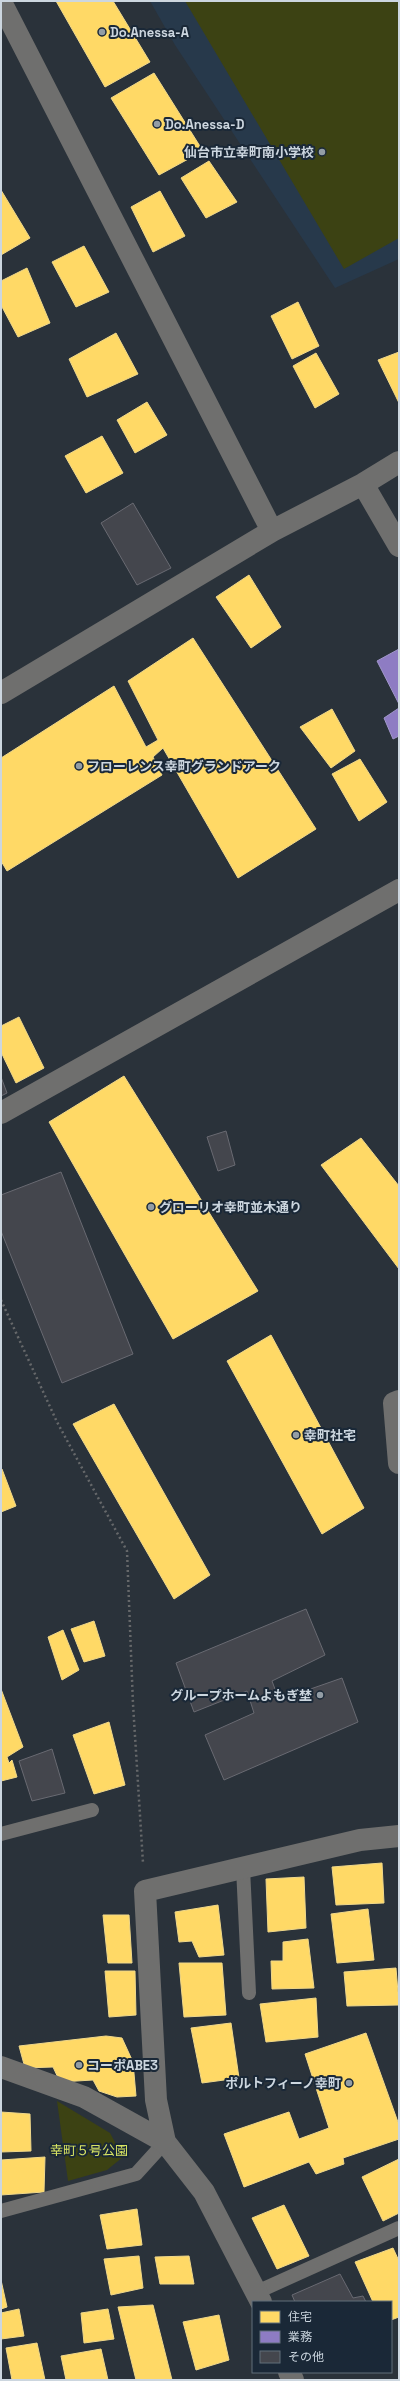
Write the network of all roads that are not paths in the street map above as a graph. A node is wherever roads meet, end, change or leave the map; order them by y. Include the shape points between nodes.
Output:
1 (1, 2) edge
2 (399, 462) edge
3 (363, 484) junction
4 (272, 531) junction
5 (399, 546) edge
6 (1, 693) edge
7 (399, 890) edge
8 (1, 1113) edge
9 (399, 1401) edge
10 (399, 1463) edge
11 (92, 1810) dead end
12 (1, 1834) edge
13 (399, 1836) edge
14 (243, 1868) junction
15 (249, 1993) dead end
16 (1, 2067) edge
17 (165, 2142) junction
18 (1, 2211) edge
19 (399, 2228) edge
20 (259, 2297) edge

1 - 4 street
2 - 3 street
3 - 4 street
3 - 5 street
4 - 6 street
7 - 8 street
9 - 10 street via 394,1403
11 - 12 lane
13 - 14 street via 360,1840
14 - 15 lane
14 - 17 street via 145,1891 156,2100
16 - 17 street via 84,2097
17 - 18 lane via 136,2174
17 - 20 street via 204,2192
19 - 20 lane

